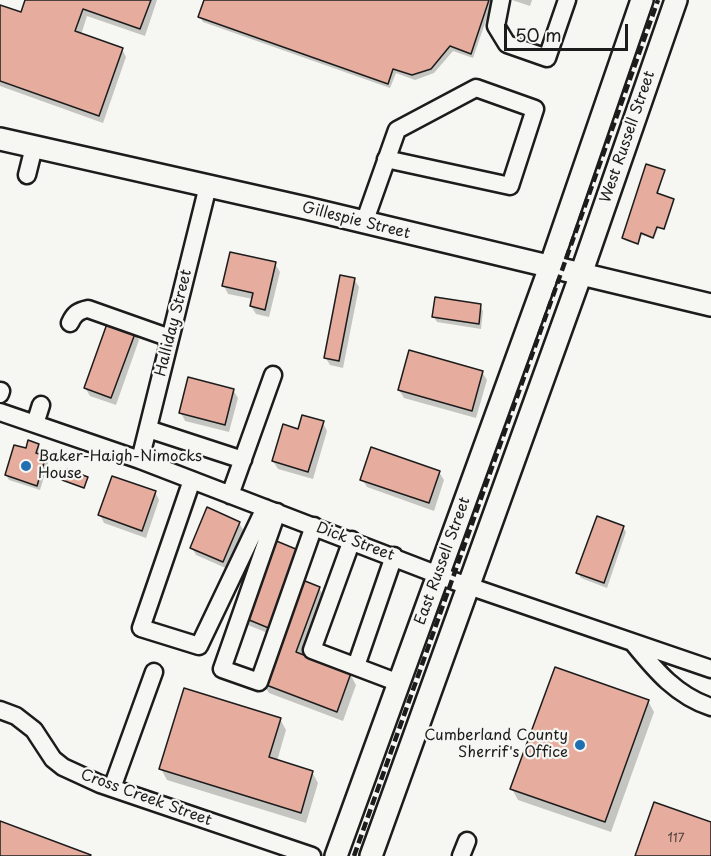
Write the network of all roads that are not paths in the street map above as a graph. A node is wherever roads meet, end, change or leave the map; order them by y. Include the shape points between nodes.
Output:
1 (501, 0) edge
2 (567, 0) edge
3 (642, 0) edge
4 (676, 0) edge
5 (0, 139) edge
6 (34, 147) junction
7 (386, 159) junction
8 (27, 175) dead end
9 (208, 186) junction
10 (364, 223) junction
11 (550, 267) junction
12 (580, 274) junction
13 (711, 305) edge
14 (70, 323) dead end
15 (170, 338) junction
16 (273, 375) dead end
17 (41, 405) dead end
18 (0, 411) edge
19 (35, 424) junction
20 (148, 429) junction
21 (140, 460) junction
22 (243, 460) junction
23 (192, 480) junction
24 (230, 495) junction
25 (271, 510) junction
26 (314, 526) junction
27 (352, 540) junction
28 (394, 556) junction
29 (438, 573) junction
30 (466, 585) junction
31 (634, 644) junction
32 (356, 666) junction
33 (711, 669) edge
34 (154, 672) dead end
35 (399, 683) junction
36 (711, 707) edge
37 (0, 710) edge
38 (112, 788) junction
39 (312, 856) edge
40 (336, 856) edge
41 (371, 856) edge

1 - 2 street via 496,26 507,44 547,58
3 - 11 main road, West Russell Street
4 - 12 main road, West Russell Street
5 - 6 main road, Gillespie Street
6 - 8 street
6 - 9 main road, Gillespie Street
7 - 7 street via 397,130 476,88 535,109 510,186
7 - 10 street
9 - 10 main road, Gillespie Street
9 - 15 street, Halliday Street
10 - 11 main road, Gillespie Street
11 - 12 main road, Gillespie Street
11 - 29 main road, East Russell Street
12 - 13 main road, Gillespie Street
12 - 30 main road, East Russell Street
14 - 15 street via 73,315 88,309
15 - 20 street, Halliday Street
16 - 22 street
17 - 19 street
18 - 19 street, Dick Street
19 - 21 street, Dick Street
20 - 21 street, Halliday Street
20 - 22 street
21 - 23 street, Dick Street
22 - 24 street
23 - 24 street, Dick Street
23 - 25 street via 141,628 199,646
24 - 25 street, Dick Street
25 - 26 street, Dick Street
25 - 26 street via 222,669 259,682
26 - 27 street, Dick Street
27 - 28 street, Dick Street
27 - 32 street via 312,650
28 - 29 street, Dick Street
28 - 32 street
29 - 30 street, Dick Street
29 - 35 main road, East Russell Street
30 - 31 street, Dick Street
30 - 41 main road, East Russell Street
31 - 33 street, Dick Street
31 - 36 street via 670,685
32 - 35 street
34 - 38 street
35 - 40 main road, East Russell Street
37 - 38 street, Cross Creek Street via 34,730 63,767
38 - 39 street, Cross Creek Street

